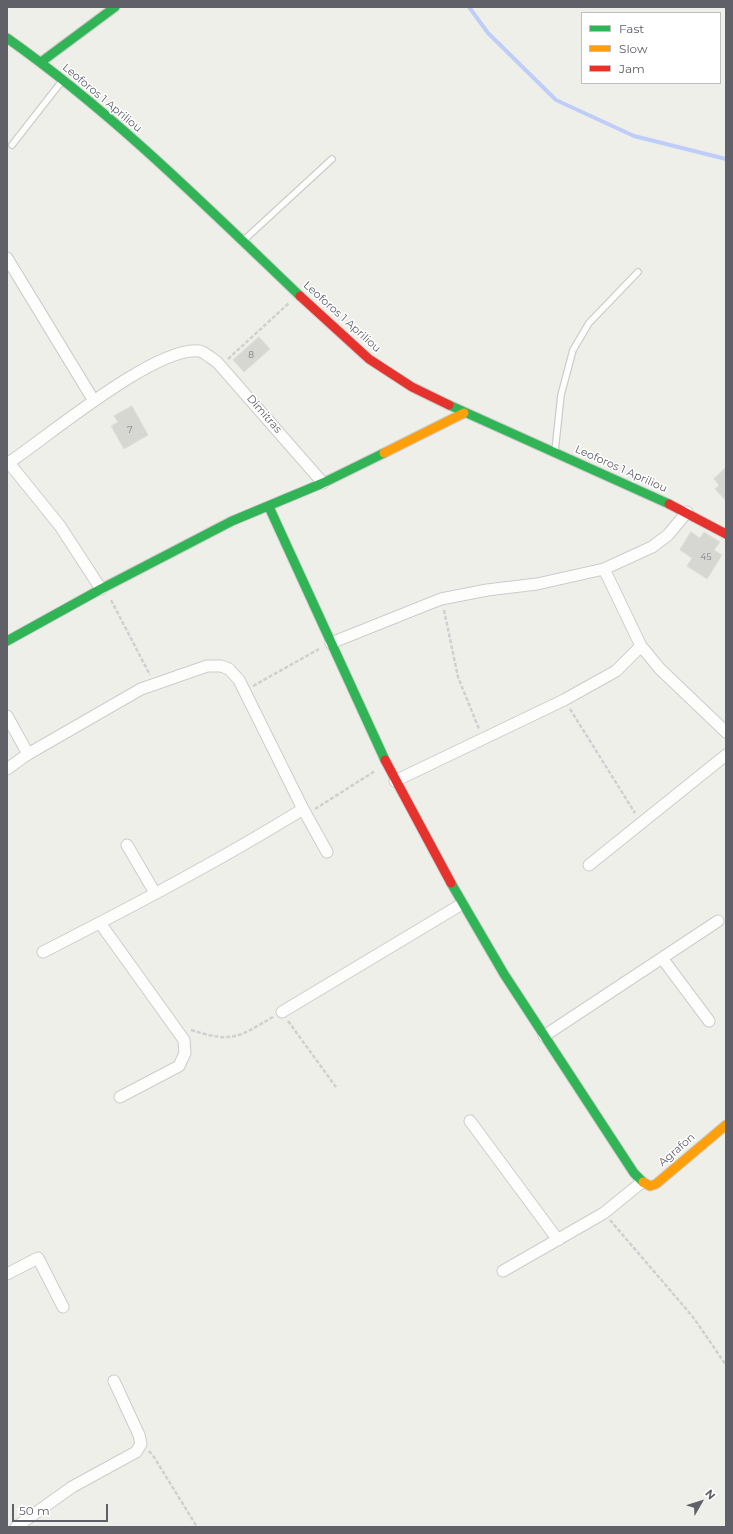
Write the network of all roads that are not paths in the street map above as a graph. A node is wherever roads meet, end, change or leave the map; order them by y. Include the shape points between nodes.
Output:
1 (115, 7) edge
2 (7, 35) edge
3 (7, 38) edge
4 (18, 45) junction
5 (41, 62) junction
6 (62, 81) junction
7 (12, 145) dead end
8 (332, 159) dead end
9 (243, 242) junction
10 (7, 258) edge
11 (638, 272) dead end
12 (94, 401) junction
13 (464, 413) junction
14 (555, 453) junction
15 (8, 463) edge
16 (323, 484) junction
17 (269, 507) junction
18 (687, 512) junction
19 (726, 534) edge
20 (604, 569) junction
21 (103, 588) junction
22 (7, 641) edge
23 (331, 643) junction
24 (641, 646) junction
25 (7, 716) edge
26 (726, 732) edge
27 (28, 754) junction
28 (726, 755) edge
29 (7, 769) edge
30 (395, 781) junction
31 (305, 812) junction
32 (128, 846) dead end
33 (327, 852) dead end
34 (588, 865) dead end
35 (155, 893) junction
36 (462, 904) junction
37 (718, 921) dead end
38 (100, 923) junction
39 (43, 952) dead end
40 (662, 958) junction
41 (282, 1012) road end
42 (709, 1021) dead end
43 (544, 1036) junction
44 (120, 1097) dead end
45 (470, 1120) dead end
46 (726, 1125) edge
47 (642, 1182) junction
48 (558, 1240) junction
49 (503, 1271) dead end
50 (7, 1274) edge
51 (63, 1307) dead end
52 (114, 1381) dead end
53 (16, 1527) edge

1 - 5 street
2 - 4 street, Leoforos 1 Apriliou
3 - 4 street, Leoforos 1 Apriliou
4 - 5 street, Leoforos 1 Apriliou
5 - 6 street, Leoforos 1 Apriliou
6 - 7 lane
6 - 9 street, Leoforos 1 Apriliou via 156,159
8 - 9 lane
9 - 13 street, Leoforos 1 Apriliou via 369,359 412,387
10 - 12 street
11 - 14 lane via 589,323 573,350 561,395
12 - 15 street
12 - 16 street, Dimitras via 152,364 180,353 200,351 221,366
13 - 14 street, Leoforos 1 Apriliou
13 - 16 street
14 - 18 street, Leoforos 1 Apriliou
15 - 21 street via 60,526
16 - 17 street
17 - 21 street via 232,521
17 - 23 street
18 - 19 street, Leoforos 1 Apriliou
18 - 20 street via 668,536 652,547
20 - 23 street via 537,584 441,599
20 - 24 street
21 - 22 street
23 - 30 street
24 - 26 street via 660,669
24 - 30 street via 616,671 564,700
25 - 27 street
27 - 29 street
27 - 31 street via 141,689 207,666 222,666 234,674 244,691
28 - 34 street
30 - 36 street
31 - 33 street
31 - 35 street
32 - 35 street
35 - 38 street
36 - 41 street
36 - 43 street
37 - 40 street
38 - 39 street
38 - 44 street via 184,1040 185,1053 179,1066
40 - 42 street
40 - 43 street
43 - 47 street via 614,1145
45 - 48 street
46 - 47 street, Agrafon via 656,1184 650,1186
47 - 48 street via 604,1213
48 - 49 street
50 - 51 street via 38,1258
52 - 53 street via 139,1435 141,1444 136,1452 72,1487

